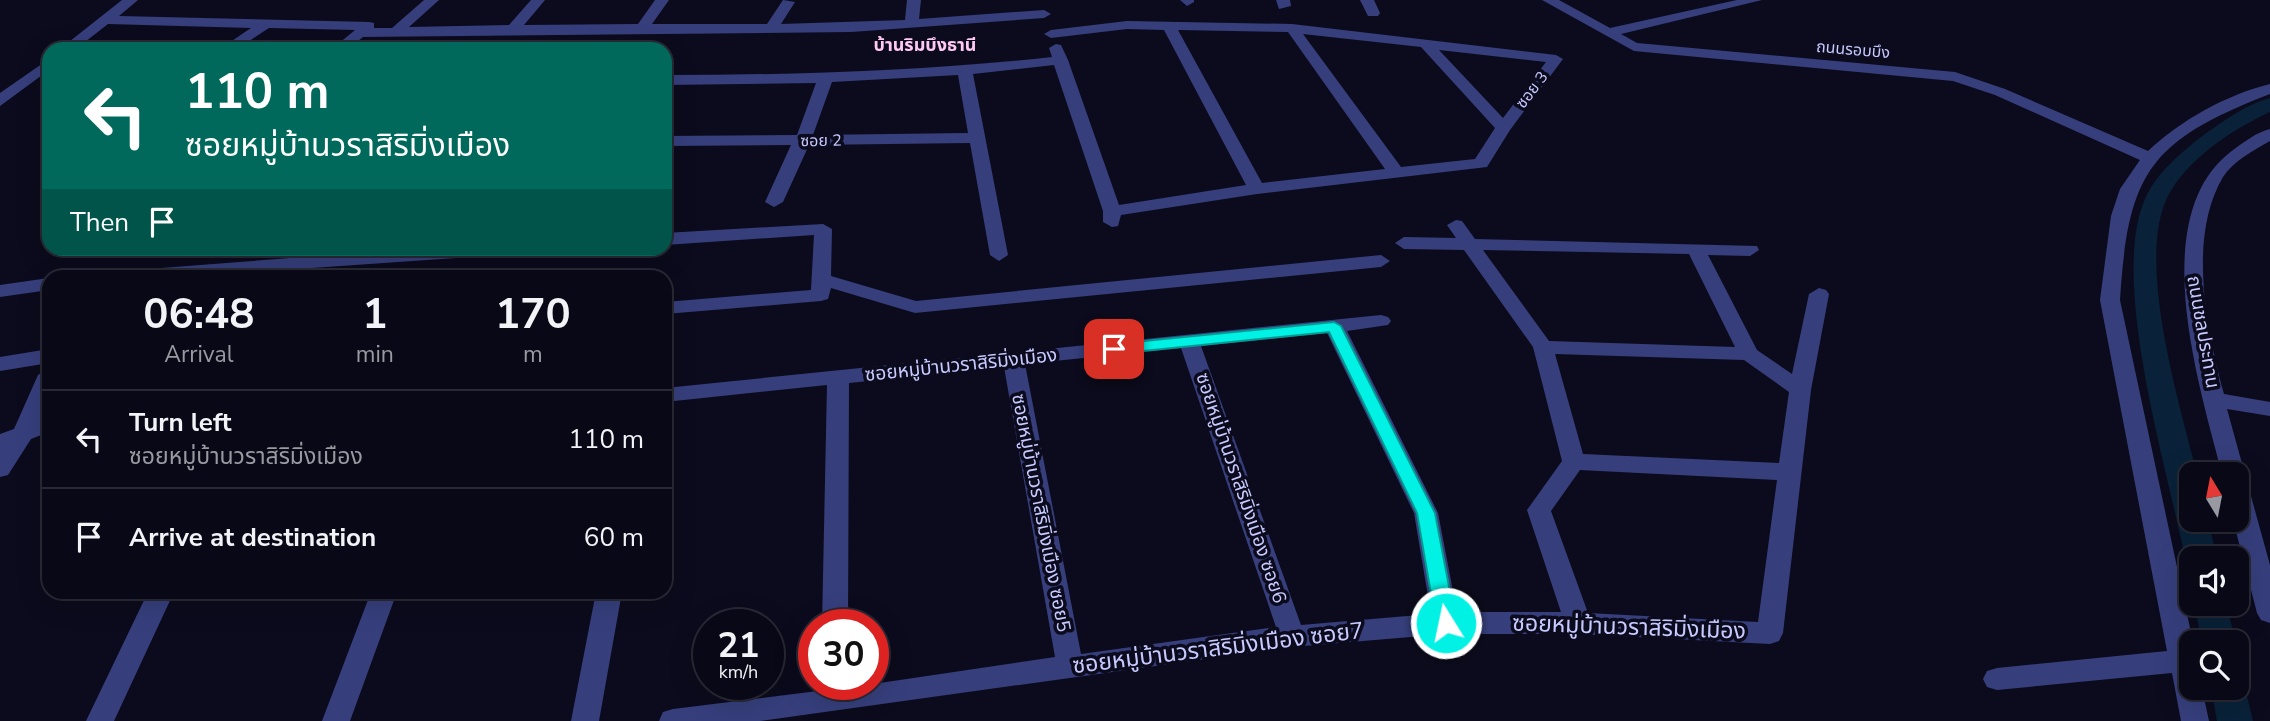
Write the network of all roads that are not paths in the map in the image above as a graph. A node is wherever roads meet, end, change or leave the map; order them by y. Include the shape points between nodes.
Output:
1 (131, 0) edge
2 (432, 0) edge
3 (538, 0) edge
4 (662, 0) edge
5 (914, 0) edge
6 (1549, 0) edge
7 (1755, 0) edge
8 (788, 2) dead end
9 (1041, 7) edge
10 (105, 20) junction
11 (266, 24) junction
12 (911, 24) junction
13 (1169, 26) junction
14 (771, 28) junction
15 (1292, 28) junction
16 (513, 29) junction
17 (642, 29) junction
18 (396, 32) junction
19 (361, 33) junction
20 (1607, 33) junction
21 (1051, 34) junction
22 (76, 42) edge
23 (238, 42) edge
24 (349, 42) edge
25 (1426, 44) junction
26 (1061, 60) junction
27 (42, 68) edge
28 (965, 72) junction
29 (672, 80) edge
30 (825, 80) junction
31 (42, 84) edge
32 (19, 86) junction
33 (2270, 89) edge
34 (0, 101) edge
35 (1503, 128) junction
36 (2270, 134) edge
37 (978, 138) junction
38 (672, 141) edge
39 (803, 141) junction
40 (2150, 158) junction
41 (1396, 172) junction
42 (1257, 189) junction
43 (774, 202) dead end
44 (1456, 225) dead end
45 (672, 239) edge
46 (1404, 243) dead end
47 (1469, 245) junction
48 (1696, 250) junction
49 (1750, 250) dead end
50 (999, 255) dead end
51 (428, 256) edge
52 (1381, 261) dead end
53 (281, 270) edge
54 (822, 279) junction
55 (42, 285) edge
56 (0, 290) edge
57 (1819, 294) dead end
58 (672, 307) edge
59 (1381, 321) dead end
60 (1334, 326) junction
61 (1189, 341) junction
62 (1543, 347) junction
63 (1749, 354) junction
64 (42, 357) edge
65 (1013, 359) junction
66 (0, 364) edge
67 (838, 377) junction
68 (42, 387) edge
69 (1800, 390) junction
70 (672, 394) edge
71 (2215, 400) junction
72 (2270, 409) edge
73 (42, 427) edge
74 (11, 439) edge
75 (1574, 462) junction
76 (2231, 462) edge
77 (0, 469) edge
78 (1791, 472) junction
79 (2249, 532) edge
80 (158, 599) edge
81 (381, 599) edge
82 (608, 599) edge
83 (835, 609) edge
84 (2270, 613) edge
85 (1446, 623) junction
86 (1578, 623) junction
87 (1292, 636) junction
88 (2179, 637) edge
89 (2179, 661) edge
90 (1070, 666) junction
91 (1997, 679) dead end
92 (889, 685) edge
93 (798, 698) edge
94 (2191, 700) edge
95 (100, 721) edge
96 (336, 721) edge
97 (585, 721) edge
98 (673, 721) edge
99 (2195, 721) edge

1 - 10 street
2 - 18 street
3 - 16 street
4 - 17 street
5 - 12 street
6 - 20 street, ถนนรอบบึง
7 - 20 street
8 - 14 street
9 - 12 street
9 - 21 street
10 - 11 street
10 - 22 street
11 - 19 street via 369,26
11 - 23 street
12 - 14 street
13 - 15 street, ซอย 3
13 - 21 street, ซอย 3 via 1127,25
13 - 42 street
14 - 17 street
15 - 25 street, ซอย 3
15 - 41 street
16 - 17 street
16 - 18 street
18 - 19 street
19 - 24 street
20 - 40 street, ถนนรอบบึง via 1634,47 1955,77
21 - 26 street
25 - 35 street
25 - 35 street, ซอย 3 via 1556,59
26 - 28 street
26 - 42 street, ซอย 3 via 1112,216
27 - 32 street
28 - 30 street
28 - 37 street
29 - 30 street
30 - 39 street
31 - 32 street
32 - 34 street
33 - 40 street via 2192,124
35 - 41 street, ซอย 3 via 1481,163
36 - 71 street, ถนนชลประทาน via 2217,173 2200,211 2191,261
37 - 39 street, ซอย 2
37 - 50 street
38 - 39 street, ซอย 2
39 - 43 street
40 - 88 street via 2129,189 2116,240 2110,300
41 - 42 street, ซอย 3
44 - 47 street
45 - 54 street via 823,229
46 - 47 street
47 - 48 street
47 - 62 street
48 - 49 street
48 - 63 street
51 - 53 street
52 - 54 street via 915,307
54 - 58 street via 821,295
55 - 56 street
57 - 69 street
59 - 60 street, ซอยหมู่บ้านวราสิริมิ่งเมือง
60 - 61 street, ซอยหมู่บ้านวราสิริมิ่งเมือง
60 - 85 street via 1426,513
61 - 65 street, ซอยหมู่บ้านวราสิริมิ่งเมือง
61 - 87 street, ซอยหมู่บ้านวราสิริมิ่งเมือง ซอย6
62 - 63 street
62 - 75 street
63 - 69 street
64 - 66 street
65 - 67 street, ซอยหมู่บ้านวราสิริมิ่งเมือง
65 - 90 street, ซอยหมู่บ้านวราสิริมิ่งเมือง ซอย5
67 - 70 street, ซอยหมู่บ้านวราสิริมิ่งเมือง
67 - 83 street
68 - 74 street
69 - 78 street
71 - 72 street
71 - 76 street, ถนนชลประทาน
73 - 74 street
74 - 77 street
75 - 78 street
75 - 86 street via 1539,510
78 - 86 street, ซอยหมู่บ้านวราสิริมิ่งเมือง via 1770,632
79 - 84 street
80 - 95 street
81 - 96 street
82 - 97 street
85 - 86 street, ซอยหมู่บ้านวราสิริมิ่งเมือง
85 - 87 street, ซอยหมู่บ้านวราสิริมิ่งเมือง ซอย7
87 - 90 street, ซอยหมู่บ้านวราสิริมิ่งเมือง ซอย7
89 - 91 street
90 - 92 street, ซอยหมู่บ้านวราสิริมิ่งเมือง ซอย7
93 - 98 street, ซอยหมู่บ้านวราสิริมิ่งเมือง ซอย7
94 - 99 street

